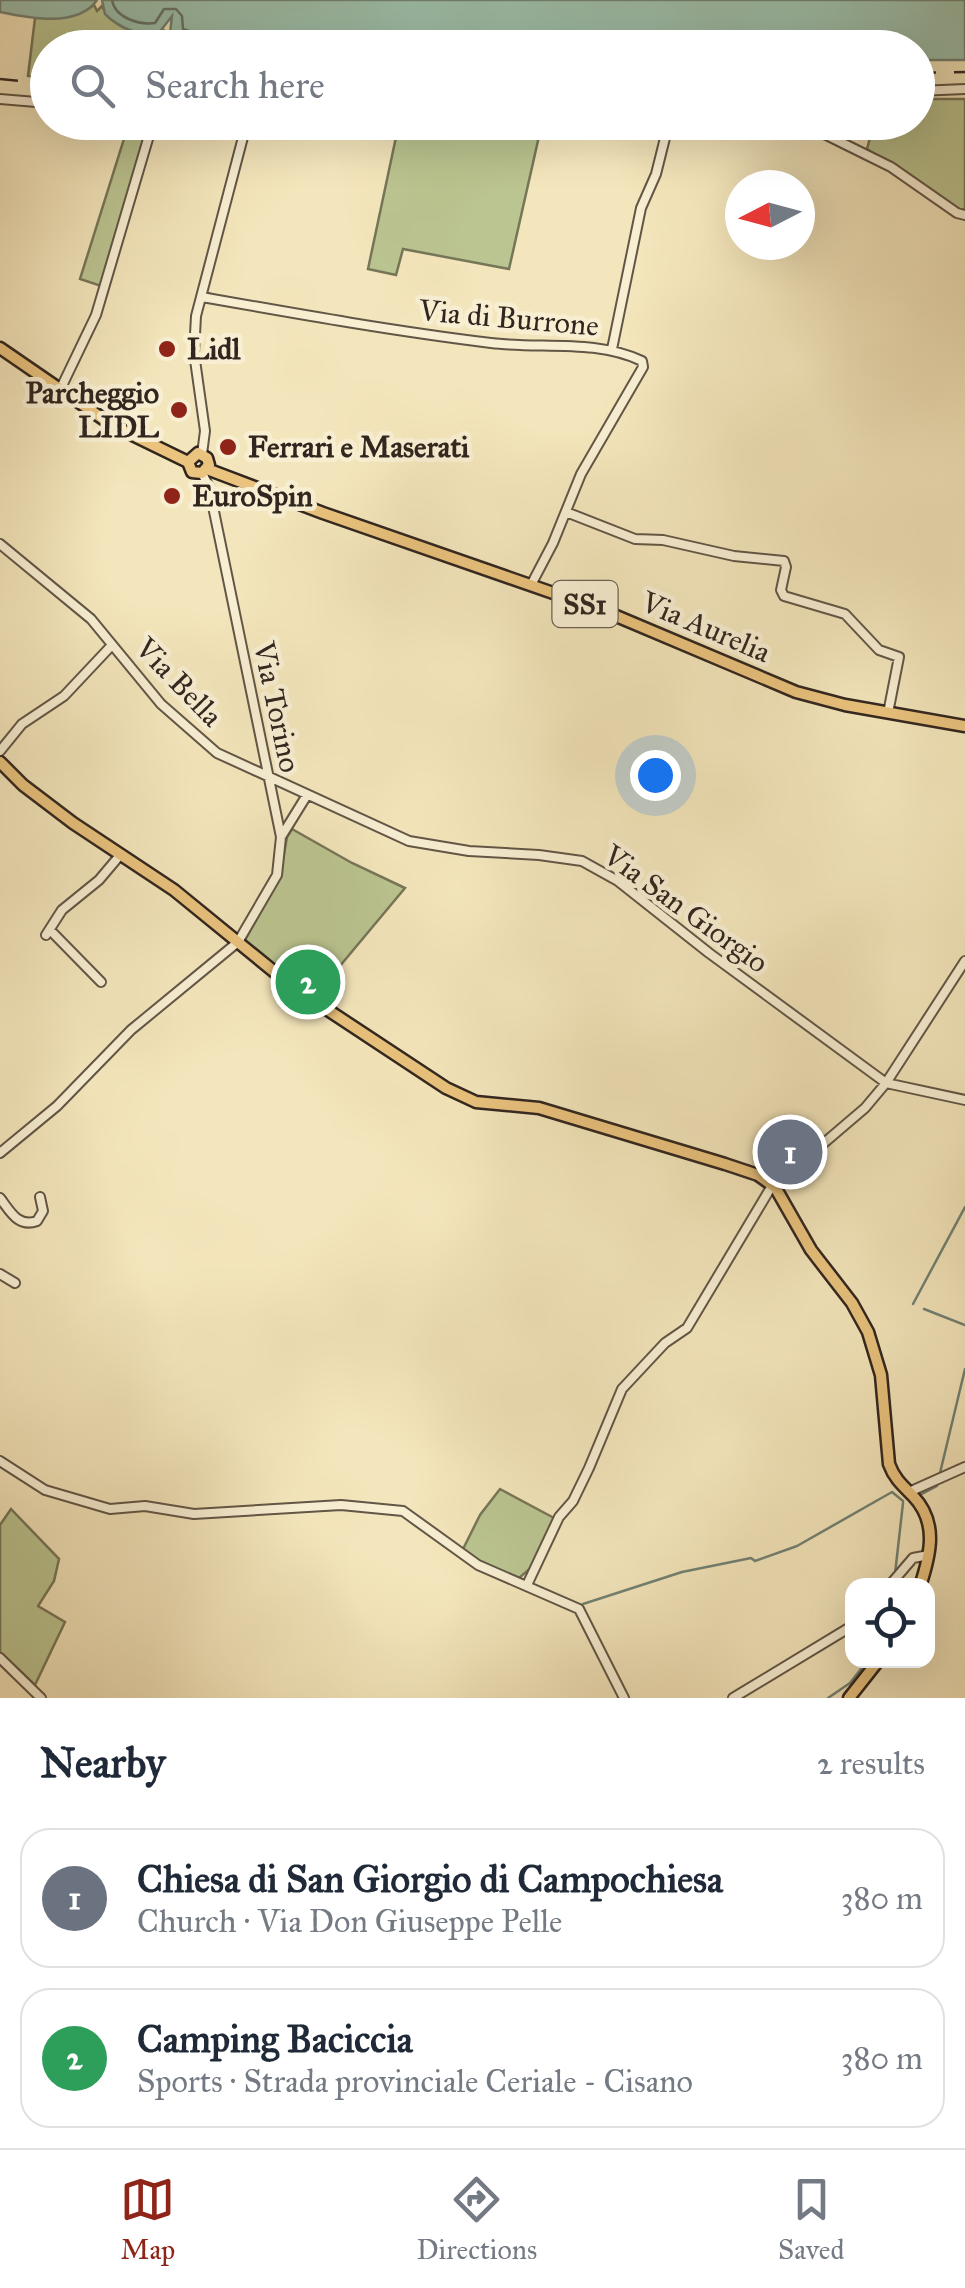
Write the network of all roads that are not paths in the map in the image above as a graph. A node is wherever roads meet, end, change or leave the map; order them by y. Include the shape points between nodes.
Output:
1 (965, 90) edge
2 (935, 91) edge
3 (0, 99) edge
4 (30, 102) edge
5 (148, 140) edge
6 (242, 140) edge
7 (665, 140) edge
8 (836, 140) edge
9 (965, 215) edge
10 (202, 297) junction
11 (0, 348) edge
12 (612, 350) junction
13 (60, 390) junction
14 (202, 454) junction
15 (188, 462) junction
16 (205, 471) junction
17 (566, 512) junction
18 (0, 544) edge
19 (531, 585) junction
20 (112, 644) junction
21 (888, 713) junction
22 (965, 726) edge
23 (0, 751) edge
24 (0, 762) edge
25 (268, 774) junction
26 (308, 795) junction
27 (281, 837) junction
28 (121, 854) junction
29 (238, 942) junction
30 (965, 961) edge
31 (101, 982) dead end
32 (886, 1083) junction
33 (965, 1100) edge
34 (0, 1153) edge
35 (775, 1187) junction
36 (40, 1197) dead end
37 (0, 1198) edge
38 (0, 1274) edge
39 (16, 1283) dead end
40 (0, 1461) edge
41 (965, 1467) edge
42 (909, 1492) junction
43 (929, 1554) junction
44 (895, 1578) edge
45 (922, 1578) edge
46 (527, 1585) junction
47 (845, 1630) edge
48 (0, 1658) edge
49 (873, 1668) edge
50 (40, 1698) edge
51 (624, 1698) edge
52 (733, 1698) edge
53 (849, 1698) edge

1 - 2 street
3 - 4 street
5 - 13 street via 96,315
6 - 10 street
7 - 12 street via 641,208
8 - 9 street
10 - 12 street, Via di Burrone via 386,330
10 - 14 street via 194,338
11 - 13 main road, Via Aurelia / SS1
12 - 17 street, Via di Burrone via 640,360 643,368
13 - 15 main road, Via Aurelia / SS1 via 112,425
14 - 15 main road
14 - 16 main road via 209,462
15 - 16 main road, Via Aurelia / SS1 via 192,472
16 - 19 main road, Via Aurelia / SS1
16 - 25 street, Via Torino
17 - 19 street, Via di Burrone
17 - 21 street via 635,540 786,562 784,596 845,614 879,650 898,657
18 - 20 street, Via Bella
19 - 21 main road, Via Aurelia / SS1 via 796,692
20 - 23 street, Via Bella
20 - 25 street, Via Bella via 198,738
21 - 22 main road, Via Aurelia / SS1
24 - 28 main road via 73,824
25 - 26 street, Via San Giorgio
25 - 27 street, Via Torino
26 - 27 street
26 - 32 street, Via San Giorgio via 409,841 582,861 618,881
27 - 29 street, Via Torino via 277,876
28 - 29 main road
28 - 31 street via 73,897 48,932
29 - 34 street, Via Torino
29 - 35 main road via 337,1019 468,1100 539,1108 758,1175
30 - 32 street
32 - 33 street
32 - 35 street
35 - 42 main road via 868,1332 881,1374 889,1464
35 - 46 street via 687,1328 622,1389
36 - 37 street via 43,1211 26,1224
38 - 39 street
40 - 46 street via 46,1490 110,1509 146,1506 194,1514 341,1505 403,1511 478,1565
41 - 42 street
42 - 43 main road via 928,1517
43 - 44 street via 913,1558
43 - 45 main road
46 - 51 street via 580,1609
47 - 52 street
48 - 50 street
49 - 53 main road

